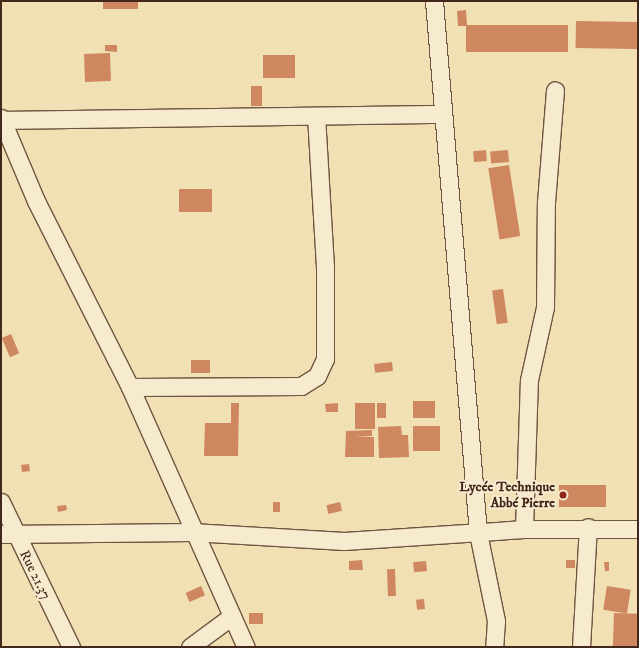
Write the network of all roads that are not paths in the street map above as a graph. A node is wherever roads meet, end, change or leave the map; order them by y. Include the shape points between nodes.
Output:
1 (434, 1) edge
2 (555, 90) dead end
3 (441, 114) junction
4 (316, 116) junction
5 (1, 120) edge
6 (130, 387) junction
7 (1, 502) edge
8 (588, 527) junction
9 (524, 529) junction
10 (638, 529) edge
11 (192, 532) junction
12 (478, 533) junction
13 (9, 534) edge
14 (232, 616) junction
15 (71, 647) edge
16 (190, 647) edge
17 (246, 647) edge
18 (494, 647) edge
19 (581, 647) edge

1 - 3 street
2 - 9 street via 546,202 545,307 529,380
3 - 4 street
3 - 12 street
4 - 5 street
4 - 6 street via 325,267 325,358 317,376 301,386
5 - 6 street via 40,208
6 - 11 street
7 - 13 street, Rue 21.37
8 - 9 street
8 - 10 street
8 - 19 street
9 - 12 street
11 - 12 street via 344,540
11 - 13 street
11 - 14 street
12 - 18 street via 496,621
13 - 15 street, Rue 21.37
14 - 16 street
14 - 17 street

